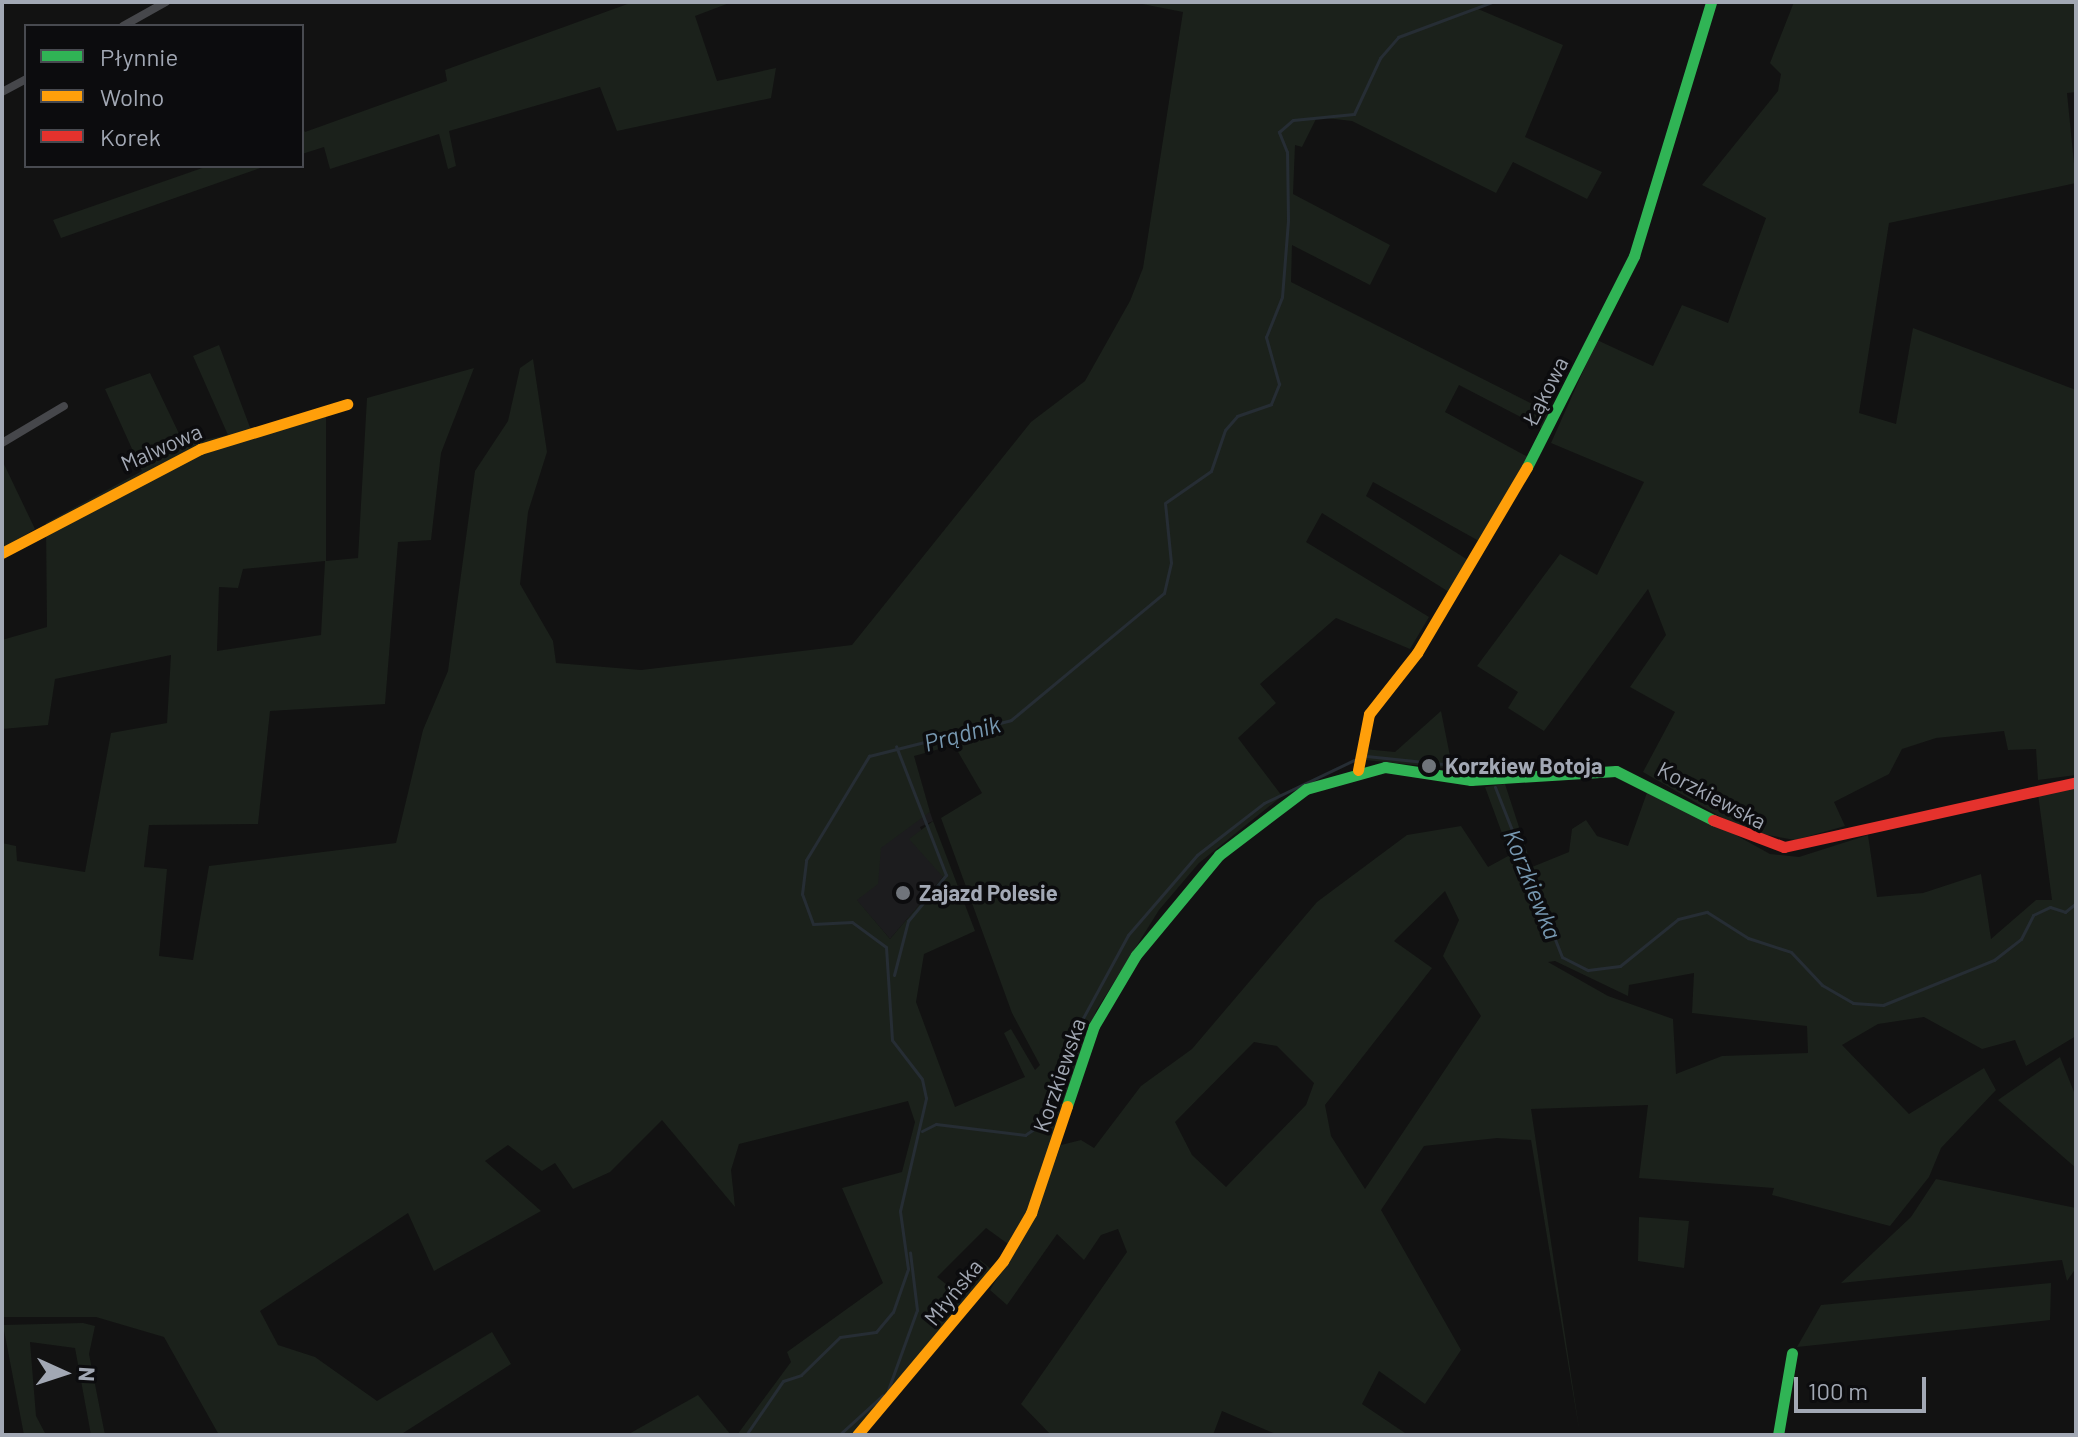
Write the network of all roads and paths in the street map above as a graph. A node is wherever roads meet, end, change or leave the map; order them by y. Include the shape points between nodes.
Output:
1 (166, 2) edge
2 (1711, 2) edge
3 (127, 24) edge
4 (24, 80) edge
5 (2, 92) edge
6 (347, 404) dead end
7 (64, 406) dead end
8 (2, 443) edge
9 (2, 553) edge
10 (1358, 770) junction
11 (2076, 782) edge
12 (1052, 1156) joint
13 (1792, 1353) dead end
14 (857, 1435) edge
15 (1778, 1435) edge

1 - 3 street
2 - 10 street, Łąkowa via 1634,256 1540,445 1417,653 1369,714
4 - 5 street
6 - 9 street, Malwowa via 160,466
7 - 8 street
10 - 11 street, Korzkiewska via 1402,768 1471,780 1616,771 1768,847
10 - 12 street, Korzkiewska via 1280,804 1170,907 1094,1026
12 - 14 street, Młyńska via 1003,1261
13 - 15 street

